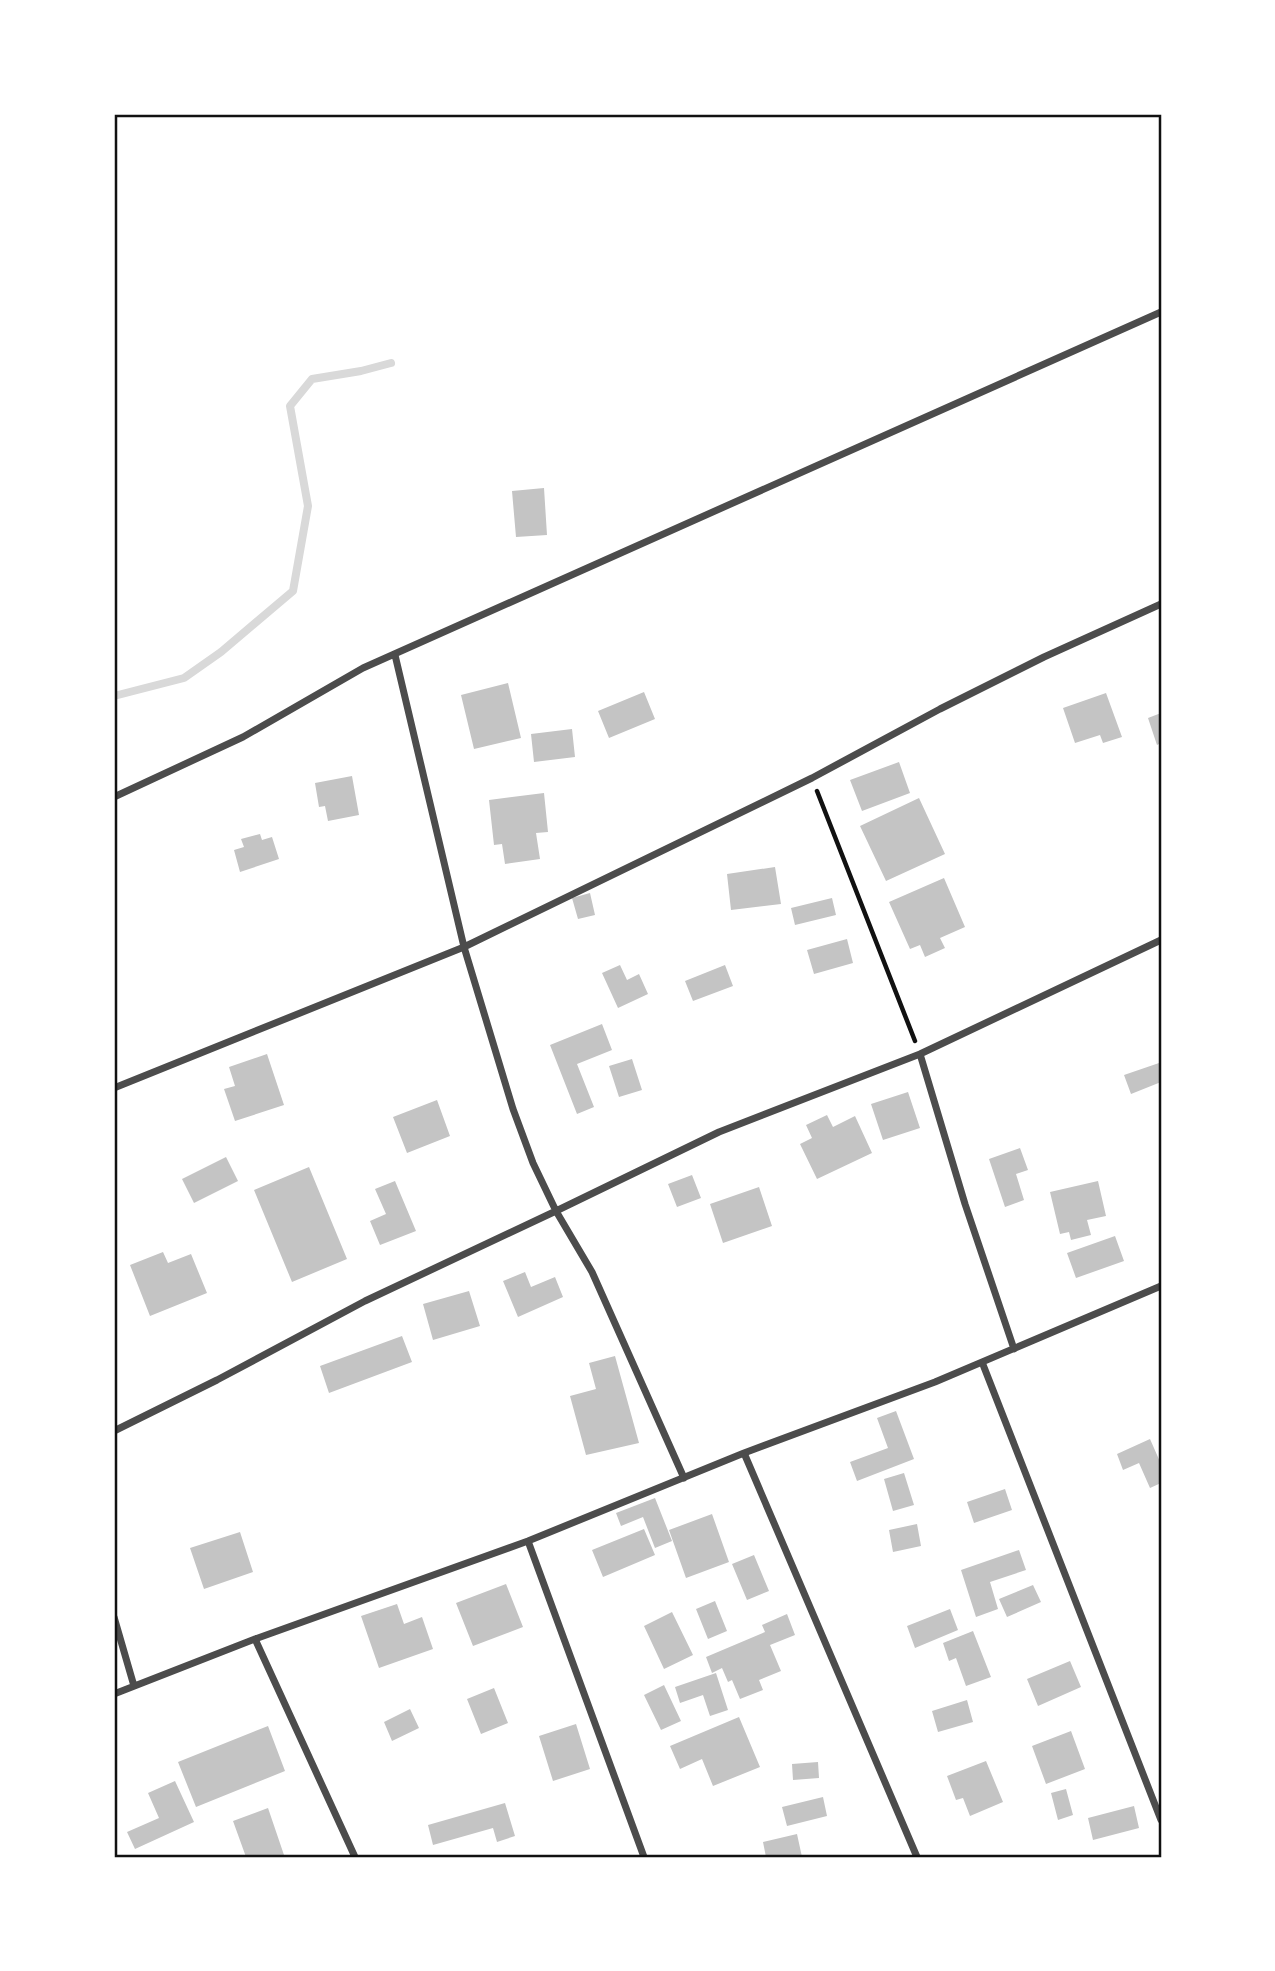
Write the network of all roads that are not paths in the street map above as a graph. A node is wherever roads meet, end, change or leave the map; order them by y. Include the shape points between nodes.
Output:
1 (1161, 312) edge
2 (1161, 604) edge
3 (395, 655) junction
4 (114, 797) edge
5 (1161, 940) edge
6 (464, 947) junction
7 (920, 1054) junction
8 (114, 1088) edge
9 (556, 1211) junction
10 (1161, 1286) edge
11 (1014, 1349) junction
12 (982, 1362) junction
13 (114, 1431) edge
14 (744, 1453) junction
15 (684, 1478) junction
16 (528, 1541) junction
17 (114, 1617) edge
18 (255, 1639) junction
19 (134, 1686) junction
20 (114, 1694) edge
21 (1161, 1820) edge
22 (355, 1857) edge
23 (644, 1857) edge
24 (917, 1857) edge

1 - 3 street
2 - 6 street via 1044,657 812,778
3 - 4 street via 243,737
3 - 6 street
5 - 7 street
6 - 8 street
6 - 9 street via 513,1110
7 - 9 street via 719,1132
7 - 11 street
9 - 13 street via 365,1301
9 - 15 street via 592,1272
10 - 11 street
11 - 12 street
12 - 14 street
12 - 21 street
14 - 15 street
14 - 24 street
15 - 16 street
16 - 18 street
16 - 23 street
17 - 19 street
18 - 19 street
18 - 22 street
19 - 20 street

